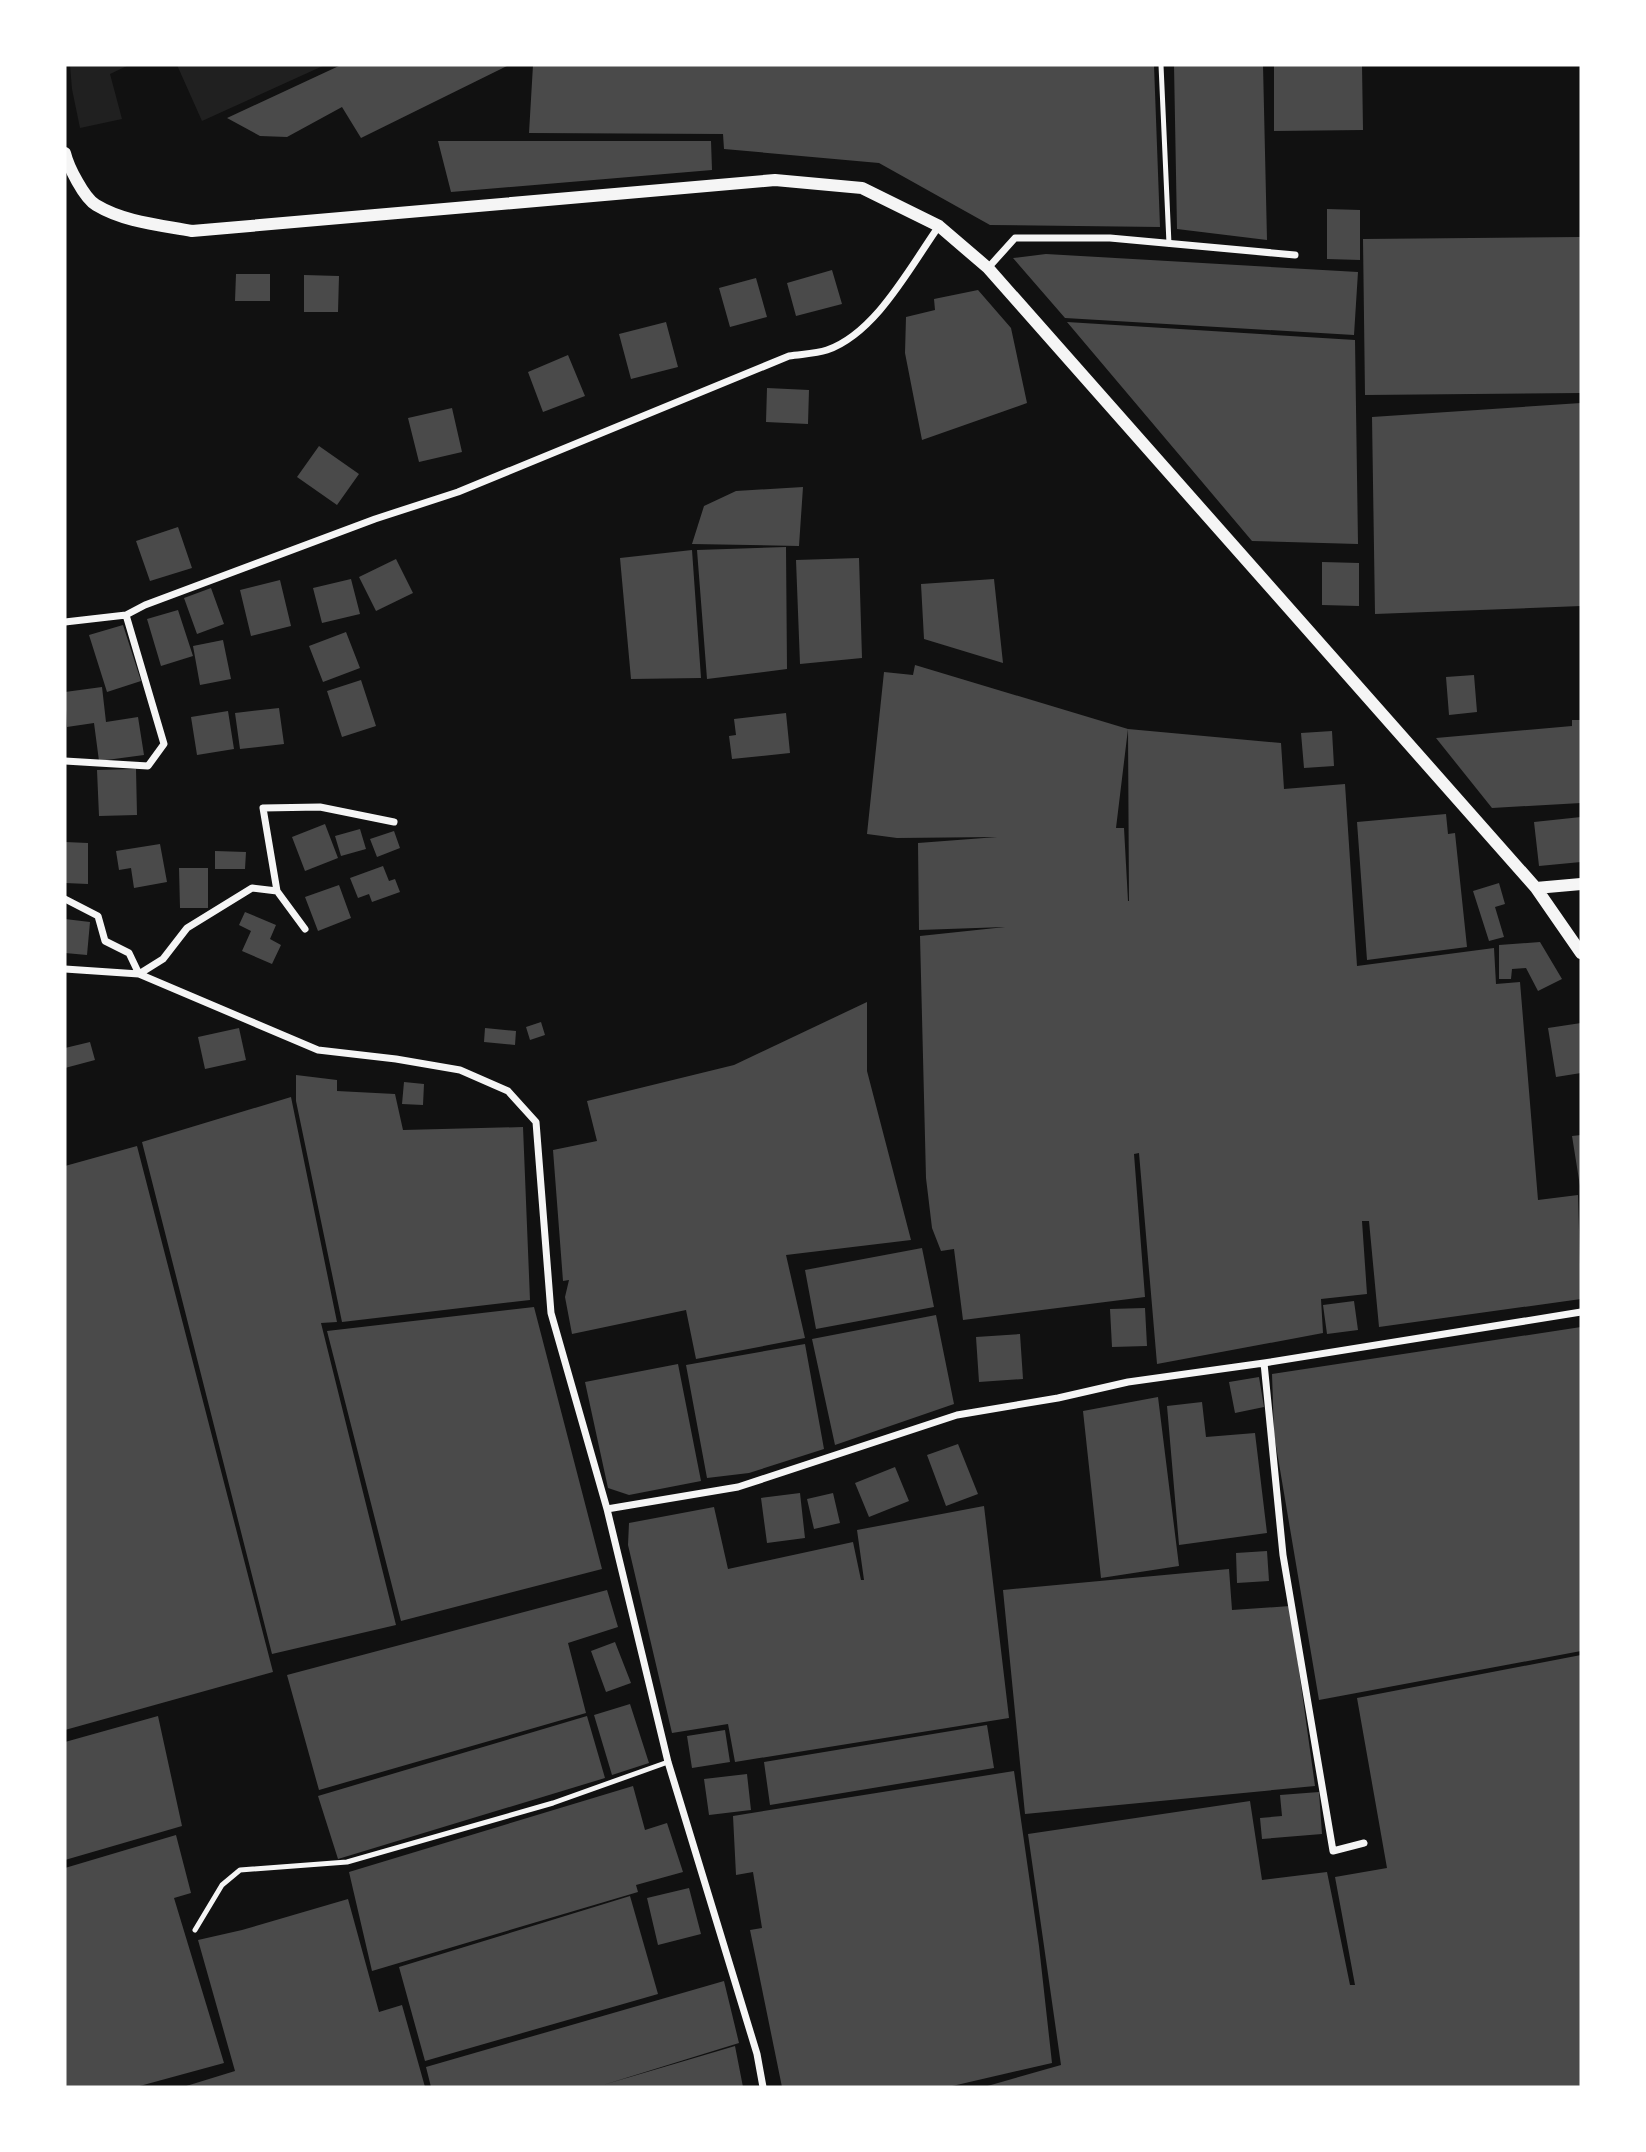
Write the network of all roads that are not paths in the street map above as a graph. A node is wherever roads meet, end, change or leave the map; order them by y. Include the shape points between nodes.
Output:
1 (1161, 65) edge
2 (65, 153) edge
3 (939, 226) junction
4 (1169, 244) junction
5 (1295, 255) dead end
6 (988, 268) junction
7 (126, 615) junction
8 (65, 622) edge
9 (65, 761) edge
10 (394, 822) dead end
11 (1581, 884) edge
12 (1536, 888) junction
13 (277, 891) junction
14 (65, 899) edge
15 (304, 929) dead end
16 (1581, 953) edge
17 (65, 969) edge
18 (139, 974) junction
19 (1581, 1311) edge
20 (1264, 1363) junction
21 (607, 1509) junction
22 (668, 1762) junction
23 (1364, 1843) dead end
24 (195, 1930) dead end
25 (763, 2087) edge

1 - 4 lane
2 - 3 street via 68,166 93,204 127,218 192,231 775,180 862,188
3 - 6 street
3 - 7 street via 882,308 853,337 826,351 789,356 458,492 375,519
4 - 5 street
4 - 6 street via 1110,238 1015,238
6 - 12 street
7 - 8 street
7 - 9 street via 164,744 148,766
10 - 13 street via 320,807 263,808
11 - 12 street
12 - 16 street
13 - 15 street
13 - 18 street via 252,888 187,928 163,959
14 - 18 street via 98,916 105,941 129,953
17 - 18 street
18 - 21 street via 318,1050 460,1070 508,1091 536,1122 551,1313
19 - 20 street
20 - 21 street via 1128,1382 957,1415 738,1487
20 - 23 street via 1283,1555 1333,1851
21 - 22 street
22 - 24 lane via 553,1803 347,1862 240,1870 222,1885
22 - 25 street

